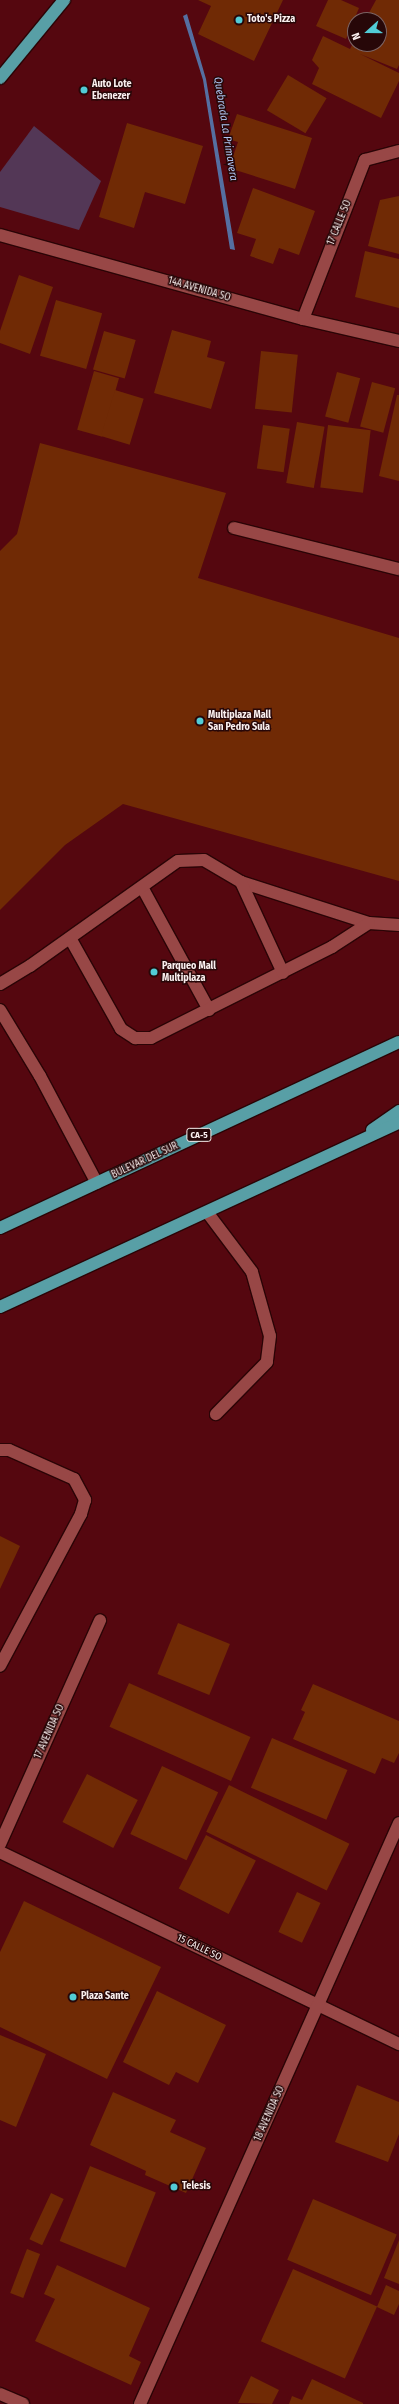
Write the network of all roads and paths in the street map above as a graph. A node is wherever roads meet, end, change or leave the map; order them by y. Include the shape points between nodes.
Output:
1 (64, 0) edge
2 (0, 78) edge
3 (399, 151) edge
4 (0, 235) edge
5 (303, 319) junction
6 (399, 341) edge
7 (234, 528) dead end
8 (399, 569) edge
9 (241, 882) junction
10 (142, 887) junction
11 (369, 923) junction
12 (399, 925) edge
13 (70, 938) junction
14 (283, 973) junction
15 (0, 984) edge
16 (0, 1010) edge
17 (209, 1010) junction
18 (399, 1042) edge
19 (399, 1111) edge
20 (399, 1123) edge
21 (345, 1148) junction
22 (97, 1183) junction
23 (207, 1212) junction
24 (0, 1228) edge
25 (0, 1307) edge
26 (216, 1414) dead end
27 (0, 1450) edge
28 (100, 1620) dead end
29 (0, 1666) edge
30 (399, 1823) edge
31 (0, 1844) edge
32 (0, 1852) edge
33 (319, 2006) junction
34 (399, 2044) edge
35 (0, 2394) edge
36 (23, 2404) edge
37 (140, 2404) edge

1 - 2 highway
3 - 5 street, 17 CALLE SO via 366,160
4 - 5 street, 14A AVENIDA SO
5 - 6 street, 14A AVENIDA SO
7 - 8 street
9 - 10 street via 204,860 178,861
9 - 11 street
9 - 14 street
10 - 13 street
10 - 17 street
11 - 12 street
11 - 14 street via 332,947
13 - 15 street
13 - 17 street via 122,1030 135,1038 151,1038
14 - 17 street
16 - 22 street via 40,1076
18 - 22 highway, BULEVAR DEL SUR / CA-5
19 - 21 highway
20 - 21 highway
21 - 23 highway
22 - 24 highway, BULEVAR DEL SUR / CA-5
23 - 25 highway
23 - 26 street via 252,1272 270,1336 267,1362
27 - 29 street via 9,1450 74,1479 84,1500 81,1514
28 - 31 street, 17 AVENIDA SO
30 - 33 street, 18 AVENIDA SO
32 - 33 street, 15 CALLE SO
33 - 34 street, 15 CALLE SO
33 - 37 street, 18 AVENIDA SO
35 - 36 street

